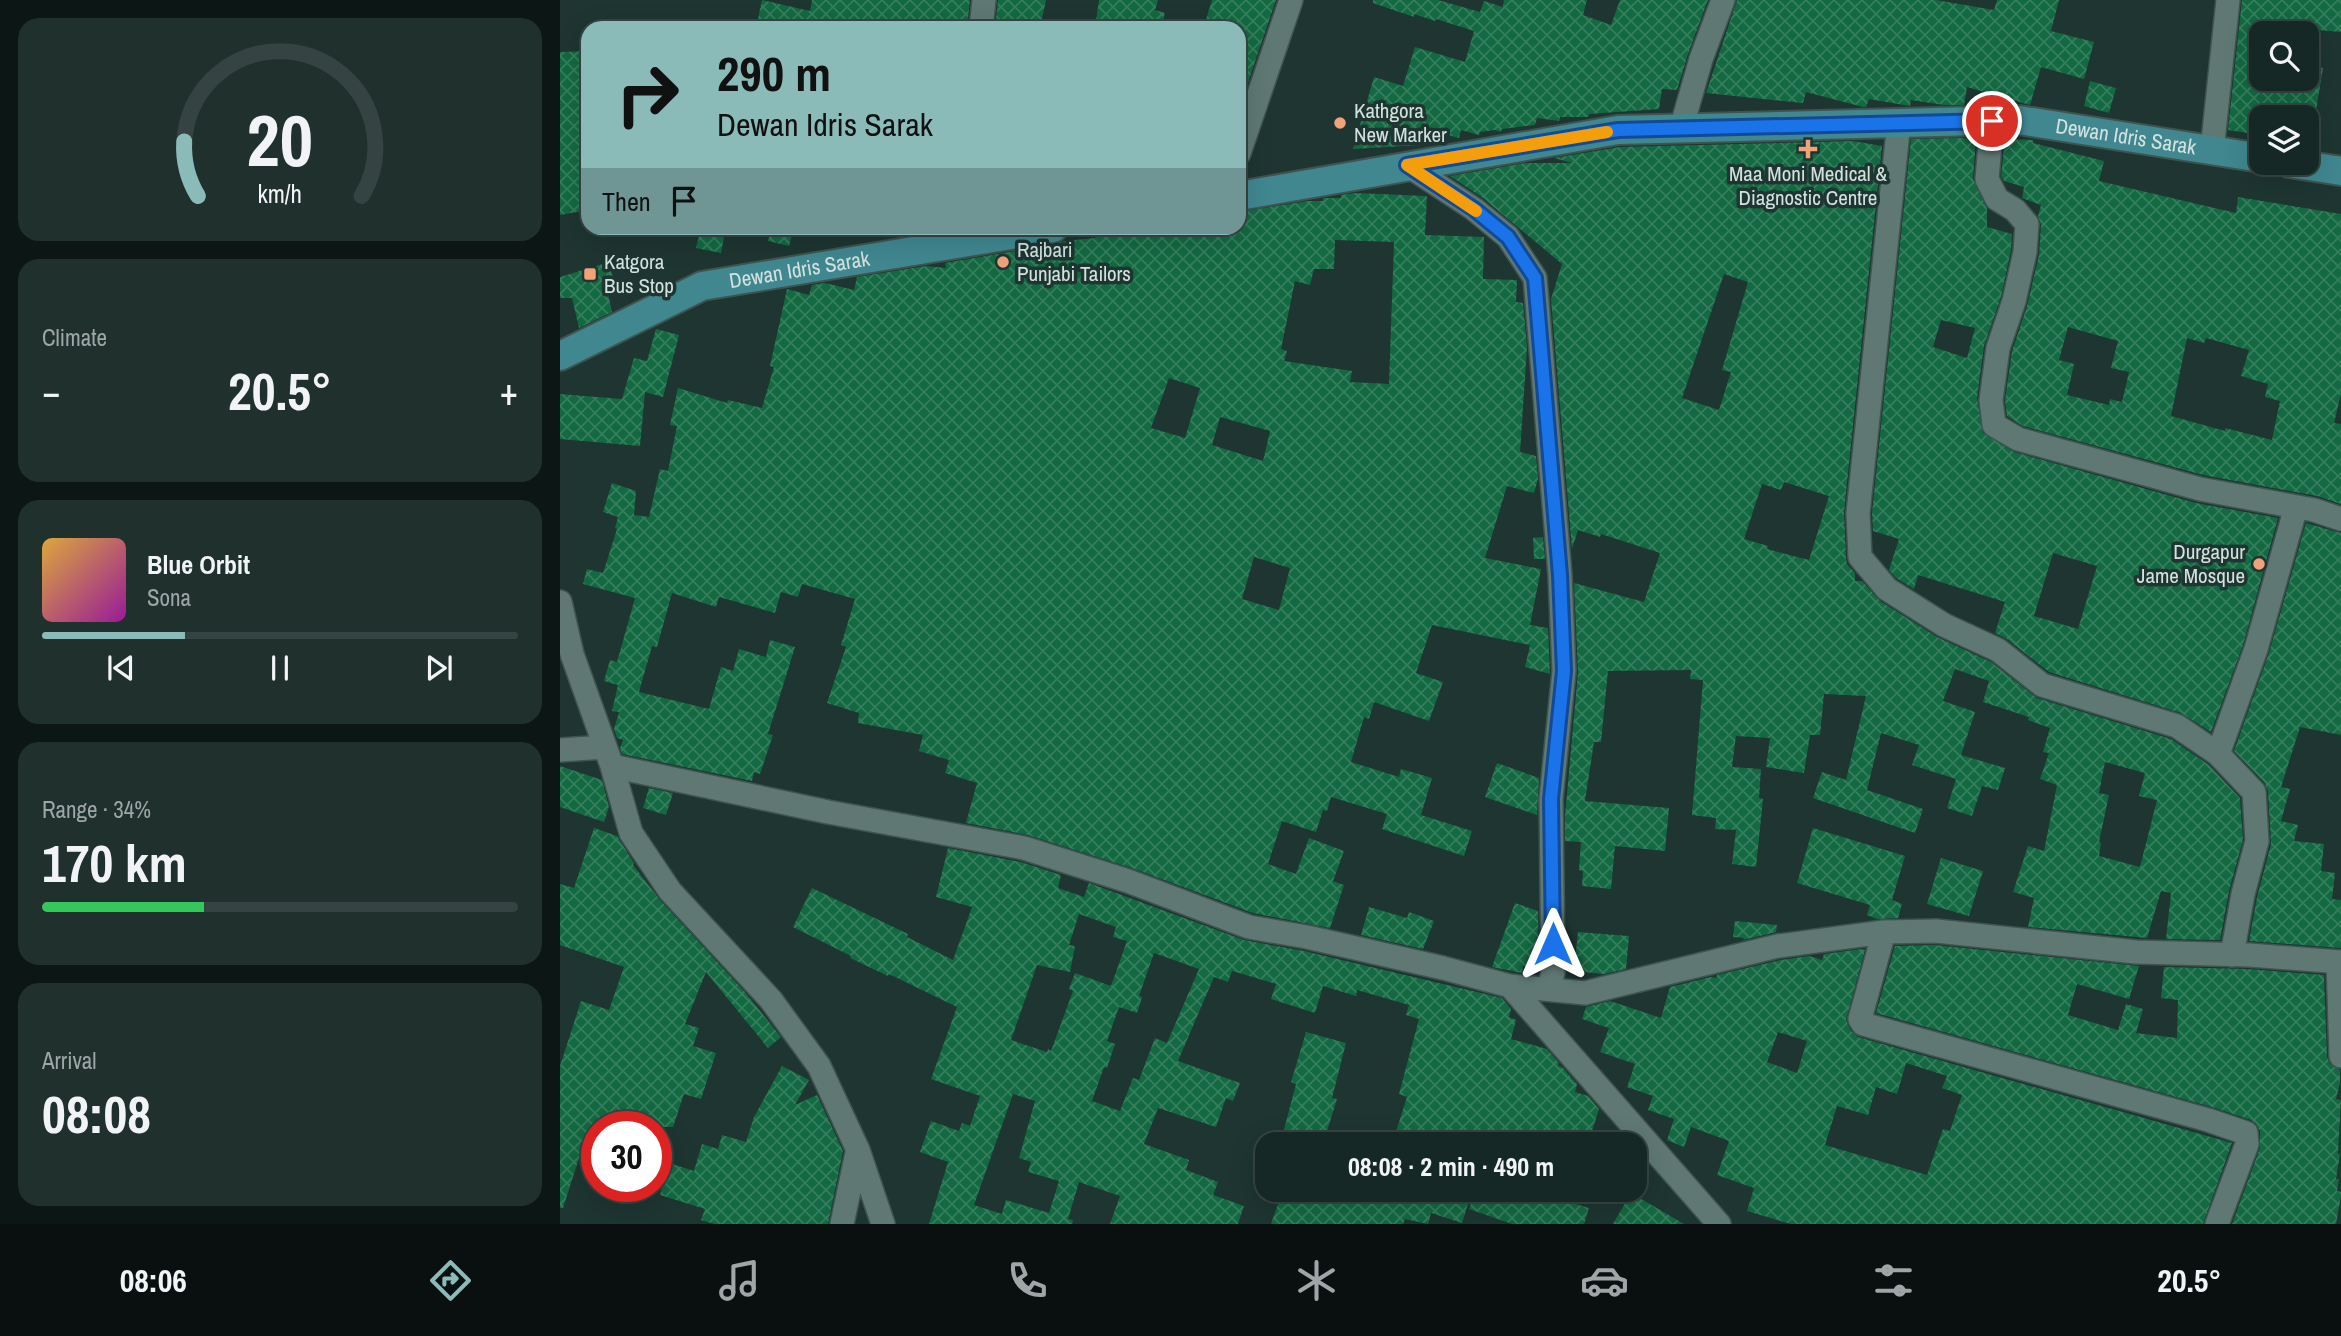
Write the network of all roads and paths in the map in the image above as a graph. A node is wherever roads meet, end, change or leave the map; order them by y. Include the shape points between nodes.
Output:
1 (984, 0) edge
2 (1291, 0) edge
3 (1723, 0) edge
4 (2228, 0) edge
5 (982, 21) edge
6 (1992, 121) junction
7 (1899, 122) junction
8 (1681, 129) junction
9 (1246, 132) edge
10 (2212, 150) junction
11 (2249, 156) edge
12 (1407, 165) junction
13 (2319, 168) edge
14 (2341, 171) edge
15 (1246, 195) edge
16 (954, 236) edge
17 (560, 356) edge
18 (2296, 507) junction
19 (2341, 519) edge
20 (560, 602) edge
21 (560, 750) edge
22 (2218, 754) junction
23 (608, 756) junction
24 (1884, 932) junction
25 (2232, 955) junction
26 (2340, 962) edge
27 (1510, 986) junction
28 (1549, 989) junction
29 (2341, 1056) edge
30 (858, 1150) junction
31 (842, 1224) edge
32 (883, 1224) edge
33 (1719, 1224) edge
34 (2217, 1224) edge

1 - 5 street
2 - 9 street
3 - 8 street
4 - 10 street
6 - 7 main road, Dewan Idris Sarak
6 - 10 main road, Dewan Idris Sarak via 2019,120
6 - 18 street via 1987,179 1997,199 2027,224 2014,300 1998,348 1991,400 1994,425 2018,439 2200,489
7 - 8 main road, Dewan Idris Sarak
7 - 22 street via 1858,513 1860,557 1887,589 1944,625 1998,650 2042,685 2177,726
8 - 12 main road, Dewan Idris Sarak via 1618,130
10 - 11 main road, Dewan Idris Sarak
12 - 15 main road, Dewan Idris Sarak
12 - 28 street via 1508,237 1535,278 1564,671 1551,799 1553,972
13 - 14 main road
16 - 17 main road, Dewan Idris Sarak via 702,286
18 - 19 street
18 - 22 street via 2256,649
20 - 23 street via 572,654
21 - 23 street
22 - 25 street via 2254,792 2257,841
23 - 27 street via 828,812 1024,848 1249,927
23 - 30 street via 631,833 670,891 771,1000 820,1066
24 - 25 street via 1936,931 2136,952
24 - 28 street via 1778,946 1585,993
24 - 34 street via 1860,1019 1863,1024 2246,1133 2247,1144
25 - 26 street
26 - 29 street
27 - 28 street
27 - 33 street
30 - 31 street
30 - 32 street

